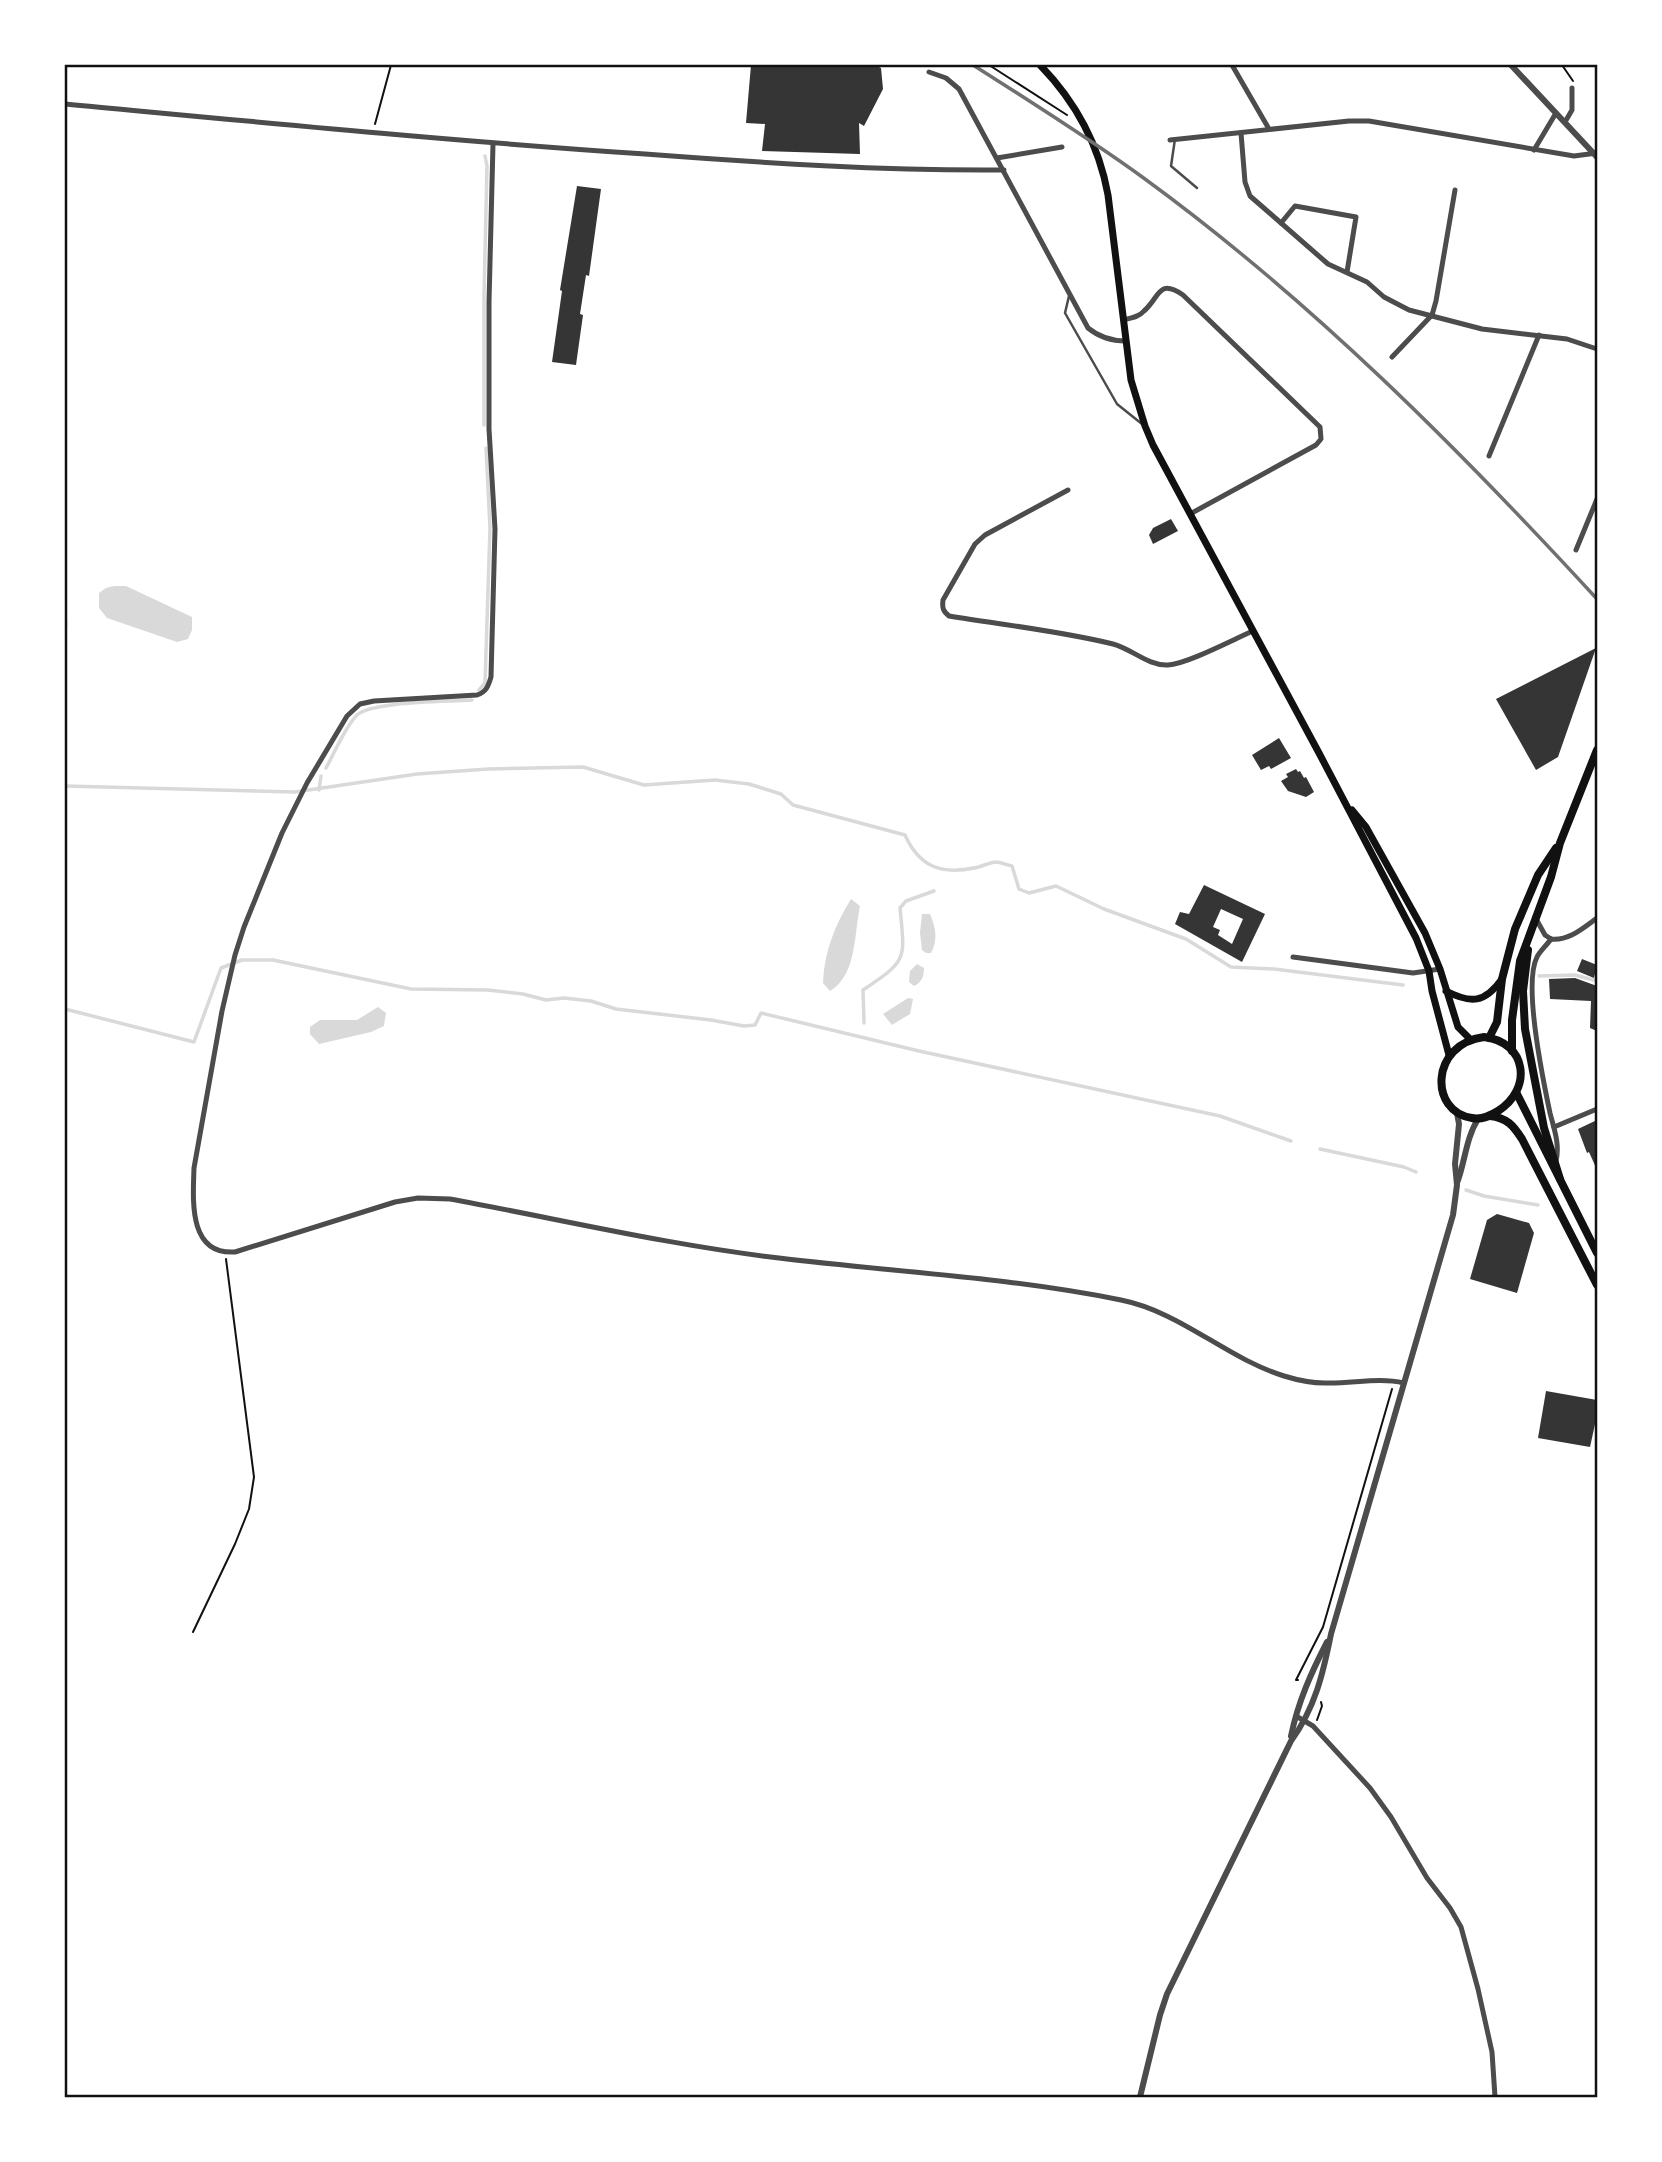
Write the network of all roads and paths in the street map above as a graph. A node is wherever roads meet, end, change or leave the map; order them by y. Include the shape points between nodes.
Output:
1 (391, 65) edge
2 (989, 65) edge
3 (1040, 65) edge
4 (1232, 65) edge
5 (1511, 65) edge
6 (1562, 65) edge
7 (929, 72) dead end
8 (1572, 88) joint
9 (65, 104) edge
10 (1556, 113) junction
11 (1067, 115) dead end
12 (1565, 122) junction
13 (1269, 129) junction
14 (373, 131) junction
15 (1241, 133) junction
16 (1172, 140) joint
17 (493, 144) junction
18 (1062, 147) dead end
19 (1534, 150) junction
20 (1596, 154) edge
21 (998, 158) junction
22 (1004, 170) junction
23 (1197, 188) dead end
24 (1455, 190) dead end
25 (1281, 223) junction
26 (1347, 272) junction
27 (1070, 292) junction
28 (1432, 315) junction
29 (1124, 320) junction
30 (1538, 335) junction
31 (1126, 341) junction
32 (1597, 349) edge
33 (1392, 358) dead end
34 (1145, 426) junction
35 (1489, 456) dead end
36 (1068, 489) dead end
37 (1597, 499) edge
38 (1190, 514) junction
39 (1576, 550) dead end
40 (1253, 631) junction
41 (1597, 750) edge
42 (1345, 801) junction
43 (1560, 843) junction
44 (1535, 917) junction
45 (1597, 918) edge
46 (1551, 939) junction
47 (1528, 940) junction
48 (1293, 957) dead end
49 (1440, 969) junction
50 (1429, 971) junction
51 (1503, 979) junction
52 (1446, 991) junction
53 (1489, 1038) junction
54 (1471, 1040) junction
55 (1512, 1052) junction
56 (1449, 1055) junction
57 (1517, 1094) junction
58 (1597, 1109) edge
59 (1457, 1112) junction
60 (1490, 1116) junction
61 (1478, 1119) junction
62 (1554, 1127) junction
63 (1556, 1161) junction
64 (1560, 1179) junction
65 (1457, 1185) junction
66 (225, 1253) junction
67 (1597, 1253) edge
68 (1597, 1284) edge
69 (1395, 1381) junction
70 (1404, 1383) junction
71 (193, 1632) dead end
72 (1331, 1634) junction
73 (1296, 1680) dead end
74 (1319, 1698) dead end
75 (1296, 1716) junction
76 (1305, 1721) junction
77 (1313, 1726) junction
78 (1291, 1741) junction
79 (1140, 2097) edge
80 (1495, 2097) edge

1 - 14 path
2 - 11 path
3 - 29 main road via 1067,97 1103,172
4 - 13 street
5 - 10 street
6 - 8 path via 1572,76
7 - 21 street via 960,89
8 - 12 street via 1572,110
9 - 14 street
10 - 12 street
10 - 19 street
12 - 20 street
13 - 15 street
13 - 19 street via 1369,121
14 - 17 street
15 - 16 street
15 - 25 street via 1250,196
16 - 23 lane via 1171,166
17 - 22 street via 744,161
17 - 66 street via 491,677 484,692 477,695 360,704 346,716 299,798 235,955 194,1168 199,1233 211,1248
18 - 21 street
19 - 20 street
21 - 22 street
22 - 27 street
24 - 28 street
25 - 26 street via 1328,264
25 - 26 street via 1295,206 1356,217
26 - 28 street via 1394,304
27 - 31 street via 1088,328 1115,341
27 - 34 lane via 1065,313 1117,404
28 - 30 street via 1482,329
28 - 33 street
29 - 31 main road
29 - 38 street via 1143,313 1162,290 1173,289 1320,427 1321,439 1316,445
30 - 32 street
30 - 35 street
31 - 34 main road via 1131,380
34 - 38 main road
36 - 40 street via 975,544 943,600 944,612 1080,637 1169,665
37 - 39 street
38 - 40 main road
40 - 42 main road
41 - 43 main road
42 - 49 main road via 1376,843
42 - 50 main road
43 - 44 main road
43 - 51 main road via 1522,910
44 - 46 street
44 - 47 main road
45 - 46 street via 1570,937
46 - 62 street via 1537,957 1531,993
47 - 55 main road via 1516,987
47 - 63 main road via 1525,1030 1544,1128
48 - 50 street via 1413,973
49 - 50 street
49 - 52 main road
50 - 56 main road
51 - 52 main road via 1493,992 1475,1000
51 - 53 main road via 1497,1022
52 - 54 main road via 1458,1027
53 - 54 main road
53 - 55 main road
54 - 56 main road
55 - 57 main road via 1521,1068
56 - 59 main road via 1441,1075 1448,1102
57 - 60 main road
57 - 64 main road
58 - 62 street
59 - 61 main road
59 - 65 street
60 - 61 main road
60 - 68 main road via 1512,1124 1522,1139
61 - 65 street
62 - 63 street
63 - 64 main road
64 - 67 main road
65 - 70 street via 1453,1215
66 - 69 street via 395,1202 450,1199 765,1256 985,1279 1122,1300 1155,1310 1239,1358 1285,1376 1324,1383
66 - 71 path via 254,1476 249,1509
69 - 70 street
69 - 73 path via 1323,1627
70 - 72 street
72 - 75 street via 1311,1671
72 - 76 street
74 - 77 path via 1322,1706
75 - 76 street
75 - 78 street
76 - 77 street
76 - 78 street
77 - 80 street via 1370,1788 1461,1927 1492,2052
78 - 79 street via 1167,1994

